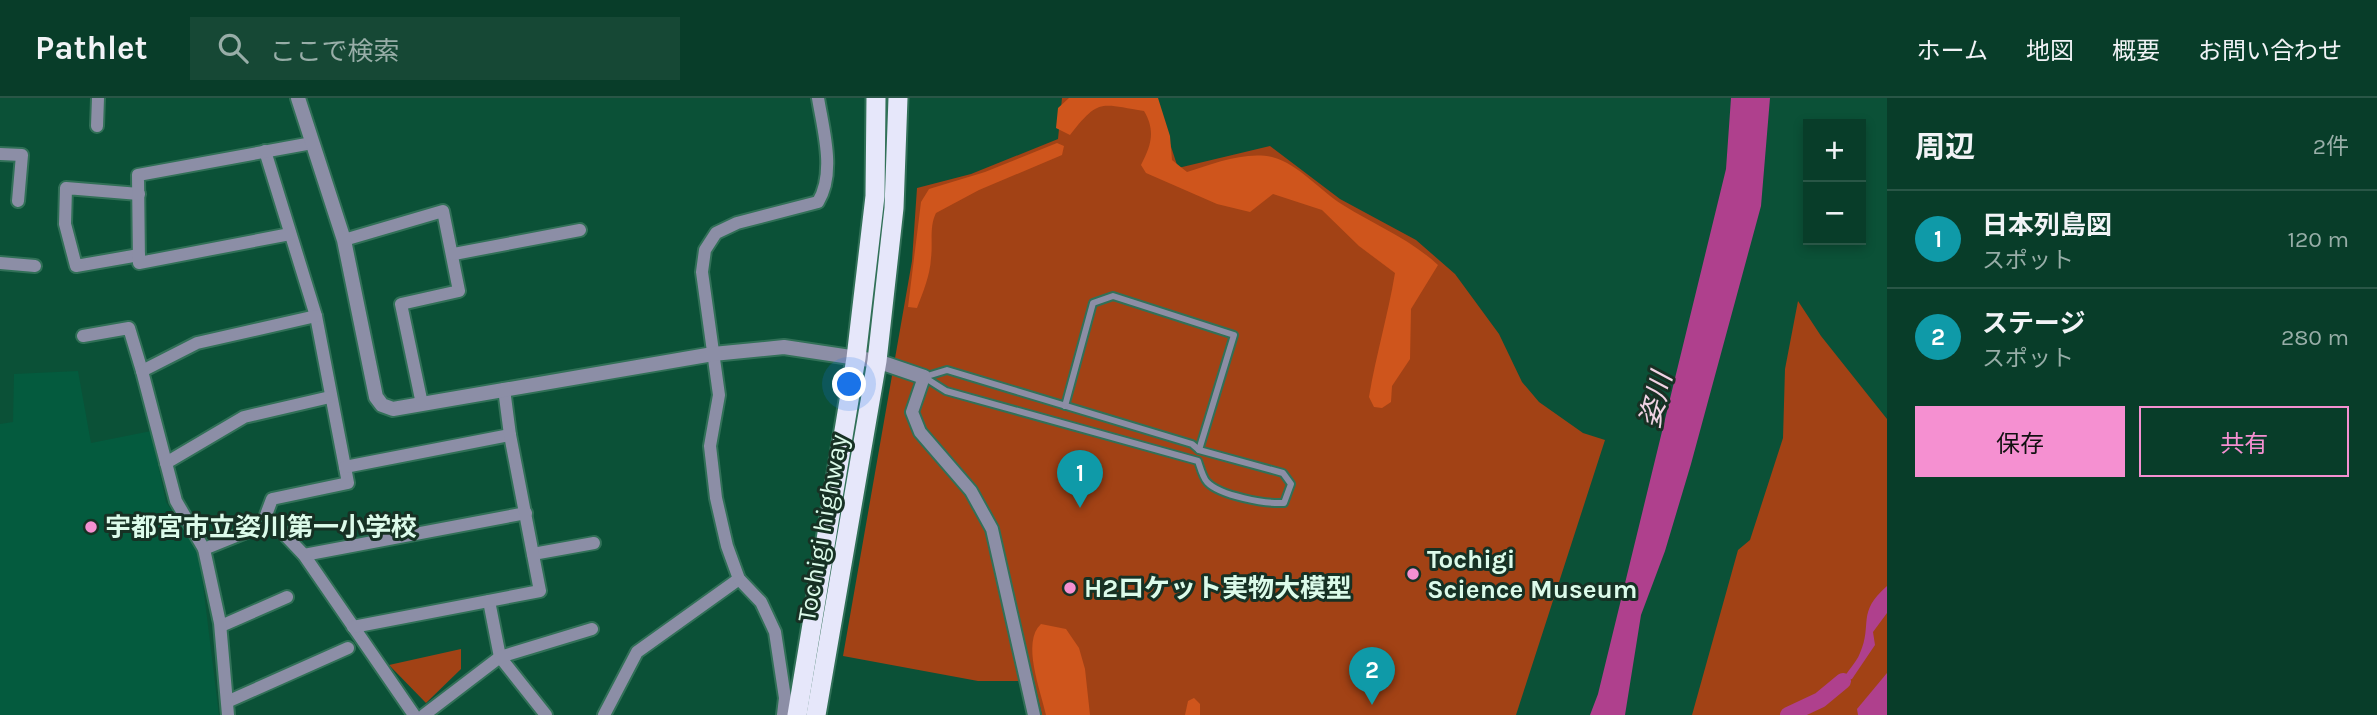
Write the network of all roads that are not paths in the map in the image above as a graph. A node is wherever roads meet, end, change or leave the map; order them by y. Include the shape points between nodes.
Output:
1 (97, 98) edge
2 (298, 98) edge
3 (818, 98) edge
4 (876, 98) edge
5 (898, 98) edge
6 (97, 126) dead end
7 (312, 143) junction
8 (265, 151) junction
9 (0, 154) edge
10 (139, 194) junction
11 (18, 201) dead end
12 (580, 230) dead end
13 (290, 234) junction
14 (344, 240) junction
15 (454, 254) junction
16 (139, 255) junction
17 (0, 263) edge
18 (35, 266) dead end
19 (316, 316) junction
20 (83, 336) dead end
21 (713, 354) junction
22 (856, 358) junction
23 (877, 361) junction
24 (142, 371) junction
25 (924, 377) junction
26 (504, 389) junction
27 (330, 397) junction
28 (422, 404) junction
29 (1065, 406) junction
30 (510, 435) junction
31 (1199, 450) junction
32 (166, 463) junction
33 (345, 467) junction
34 (526, 513) junction
35 (251, 530) dead end
36 (594, 543) dead end
37 (204, 549) junction
38 (533, 554) junction
39 (304, 555) junction
40 (739, 579) junction
41 (287, 597) dead end
42 (489, 601) junction
43 (220, 626) junction
44 (353, 627) junction
45 (593, 629) dead end
46 (348, 648) dead end
47 (500, 657) junction
48 (229, 701) junction
49 (228, 715) edge
50 (415, 715) edge
51 (424, 715) edge
52 (546, 715) edge
53 (604, 715) edge
54 (783, 715) edge
55 (797, 715) edge
56 (816, 715) edge
57 (1034, 715) edge

1 - 6 street
2 - 7 street
3 - 21 street via 827,156 818,202 737,223 716,233 705,250 702,272
4 - 22 highway, Tochigi highway via 875,196
5 - 23 highway, Tochigi highway via 894,208
7 - 8 street
7 - 14 street
8 - 10 street via 138,175
8 - 13 street
9 - 11 street via 22,155
10 - 16 street
10 - 16 street via 66,188 65,224 76,266
12 - 15 street
13 - 16 street via 139,263
13 - 19 street
14 - 15 street via 443,211
14 - 28 street via 376,397 393,409
15 - 28 street via 459,291 401,304
17 - 18 street
19 - 24 street via 197,343
19 - 27 street
20 - 24 street via 130,328
21 - 22 street via 784,347
21 - 26 street
21 - 40 street via 719,395 710,446 716,498
22 - 23 street
22 - 55 highway, Tochigi highway
23 - 25 street
23 - 56 highway, Tochigi highway
24 - 32 street
25 - 29 lane via 947,370
25 - 31 lane via 946,391 1198,461 1207,482 1225,492 1268,504 1284,503 1291,484 1283,473
25 - 57 street via 912,412 920,432 971,491 992,529
26 - 28 street
26 - 30 street
27 - 32 street via 244,417
27 - 33 street
29 - 31 lane via 1192,444
29 - 31 lane via 1093,303 1102,297 1113,296 1234,335
30 - 33 street
30 - 34 street
32 - 37 street via 176,501
33 - 39 street via 348,484 272,499 266,515
34 - 38 street
34 - 39 street
35 - 37 street
36 - 38 street
37 - 43 street
38 - 42 street via 540,591
39 - 44 street
40 - 53 street via 637,652
40 - 54 street via 761,602 775,632 785,698
41 - 43 street
42 - 44 street
42 - 47 street
43 - 48 street
44 - 50 street
45 - 47 street
46 - 48 street
47 - 51 street
47 - 52 street
48 - 49 street

